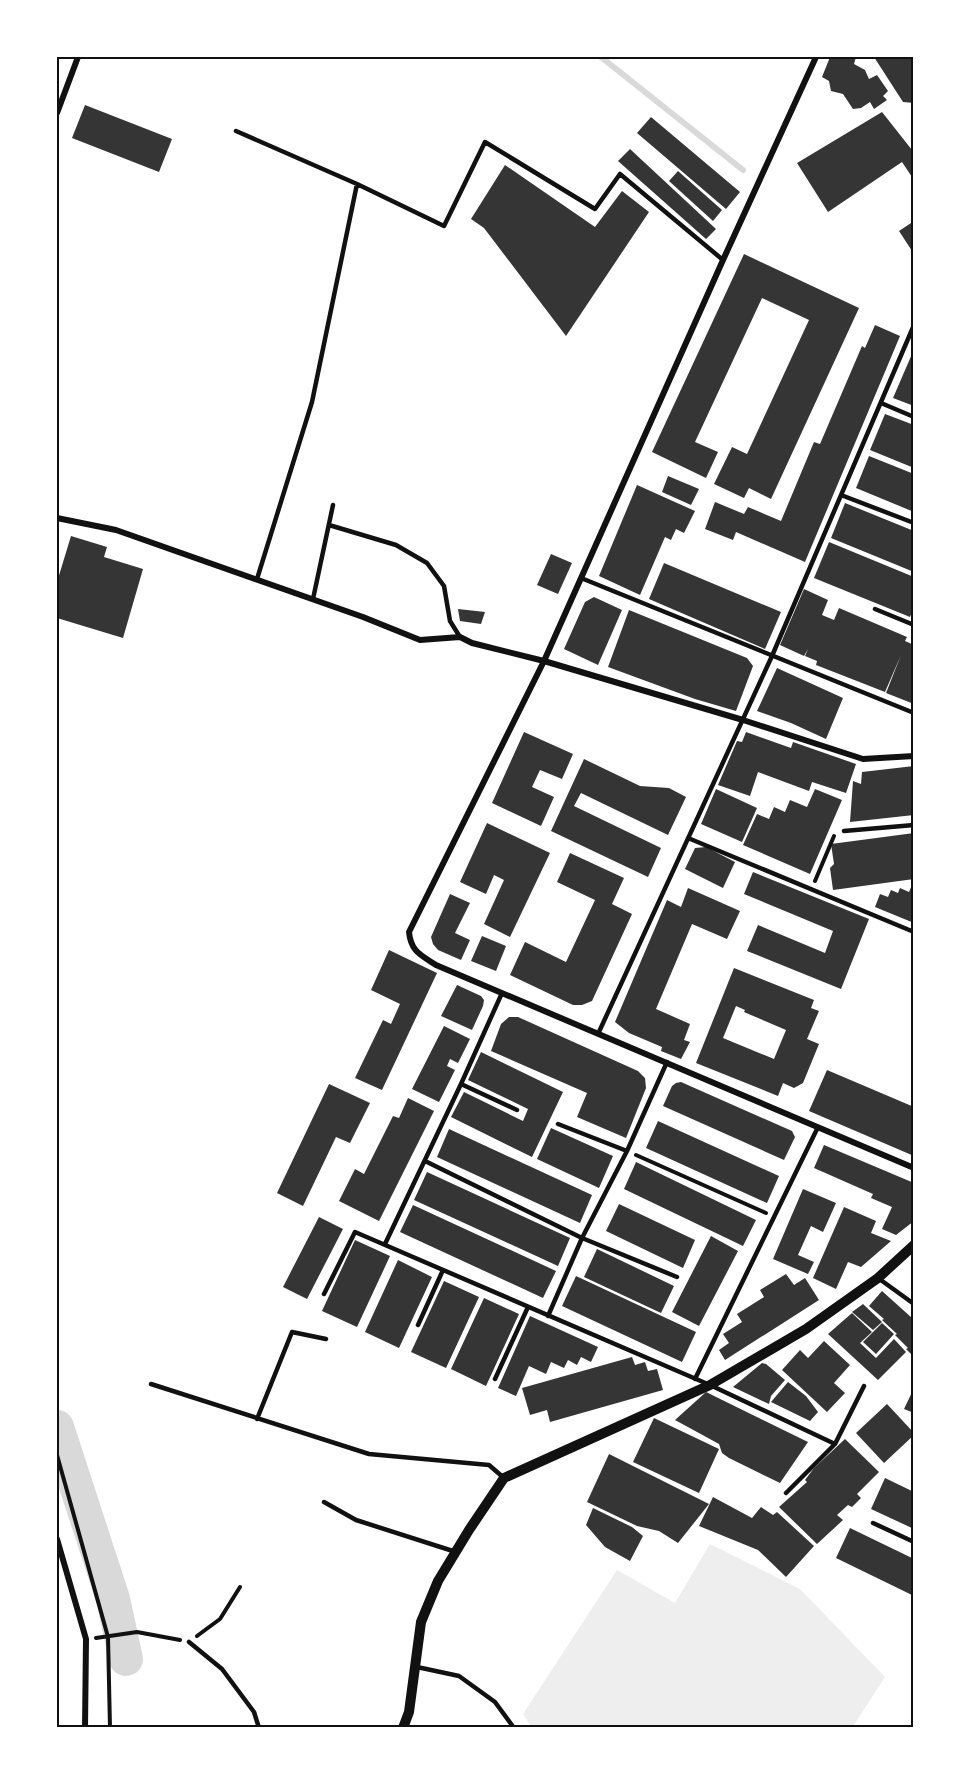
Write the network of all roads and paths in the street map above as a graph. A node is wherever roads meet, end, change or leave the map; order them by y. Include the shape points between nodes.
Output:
1 (78, 57) edge
2 (816, 57) edge
3 (57, 113) edge
4 (236, 131) dead end
5 (357, 184) junction
6 (723, 260) junction
7 (914, 325) edge
8 (881, 403) junction
9 (914, 417) edge
10 (841, 495) junction
11 (333, 505) dead end
12 (57, 518) edge
13 (914, 523) edge
14 (329, 525) junction
15 (581, 578) junction
16 (257, 579) junction
17 (313, 599) junction
18 (875, 609) dead end
19 (914, 625) edge
20 (460, 637) junction
21 (772, 657) junction
22 (544, 661) junction
23 (914, 713) edge
24 (743, 720) junction
25 (914, 756) edge
26 (914, 825) edge
27 (844, 831) joint
28 (688, 838) junction
29 (812, 890) junction
30 (914, 932) edge
31 (502, 993) junction
32 (598, 1034) junction
33 (667, 1062) junction
34 (461, 1084) junction
35 (517, 1110) dead end
36 (558, 1124) dead end
37 (818, 1127) junction
38 (627, 1151) junction
39 (426, 1161) junction
40 (914, 1168) edge
41 (775, 1217) junction
42 (582, 1238) junction
43 (385, 1244) junction
44 (914, 1245) edge
45 (443, 1270) junction
46 (677, 1277) dead end
47 (878, 1278) junction
48 (324, 1294) dead end
49 (914, 1304) edge
50 (528, 1306) junction
51 (548, 1316) junction
52 (418, 1325) dead end
53 (326, 1340) dead end
54 (495, 1379) dead end
55 (695, 1379) junction
56 (151, 1384) dead end
57 (710, 1385) junction
58 (864, 1386) dead end
59 (257, 1419) junction
60 (835, 1444) junction
61 (57, 1455) edge
62 (504, 1478) junction
63 (786, 1493) dead end
64 (324, 1502) dead end
65 (873, 1523) dead end
66 (57, 1539) edge
67 (914, 1542) edge
68 (456, 1552) junction
69 (240, 1587) dead end
70 (114, 1636) dead end
71 (189, 1642) junction
72 (415, 1667) junction
73 (86, 1728) edge
74 (110, 1728) edge
75 (259, 1728) edge
76 (403, 1728) edge
77 (514, 1728) edge

1 - 3 street
2 - 6 street
4 - 5 lane
5 - 6 lane via 444,226 485,142 595,209 620,174
5 - 16 lane via 312,402
6 - 15 street
7 - 8 lane
8 - 9 lane
8 - 10 lane
10 - 13 lane
10 - 21 lane
11 - 14 lane
12 - 16 street via 116,530
14 - 17 lane
14 - 20 lane via 396,545 427,564 444,586 450,621
15 - 21 lane
15 - 22 street
16 - 17 street
17 - 20 street via 420,640
18 - 19 lane
20 - 22 street
21 - 23 lane
21 - 24 lane
22 - 24 street
22 - 31 street via 409,932 410,944 436,965
24 - 25 street via 863,759
24 - 28 lane
26 - 27 lane
27 - 29 path via 836,831
28 - 29 lane
28 - 32 lane
29 - 30 lane
31 - 32 street
31 - 34 lane
32 - 33 street
33 - 37 street
33 - 38 lane
34 - 35 lane
34 - 39 lane
36 - 38 lane
37 - 40 street
37 - 41 lane
38 - 41 path
38 - 42 lane
39 - 42 lane
39 - 43 lane
41 - 55 lane
42 - 46 lane
42 - 51 lane
43 - 45 lane
43 - 48 lane via 356,1232
44 - 47 street
45 - 50 lane
45 - 52 lane
47 - 49 lane
47 - 57 street via 806,1329
50 - 51 lane
50 - 54 lane
51 - 55 lane
53 - 59 lane via 292,1332
55 - 57 lane
56 - 59 lane
57 - 60 lane
57 - 62 street
58 - 60 lane
59 - 62 lane via 369,1454 489,1465
60 - 63 lane
61 - 74 path via 108,1637
62 - 68 street
64 - 68 lane via 356,1520
65 - 67 lane
66 - 73 street via 86,1639
68 - 72 street via 438,1581 421,1622
69 - 71 path via 220,1619
70 - 71 path via 137,1632
71 - 75 lane via 222,1669 254,1712
72 - 76 street
72 - 77 lane via 459,1676 495,1702

